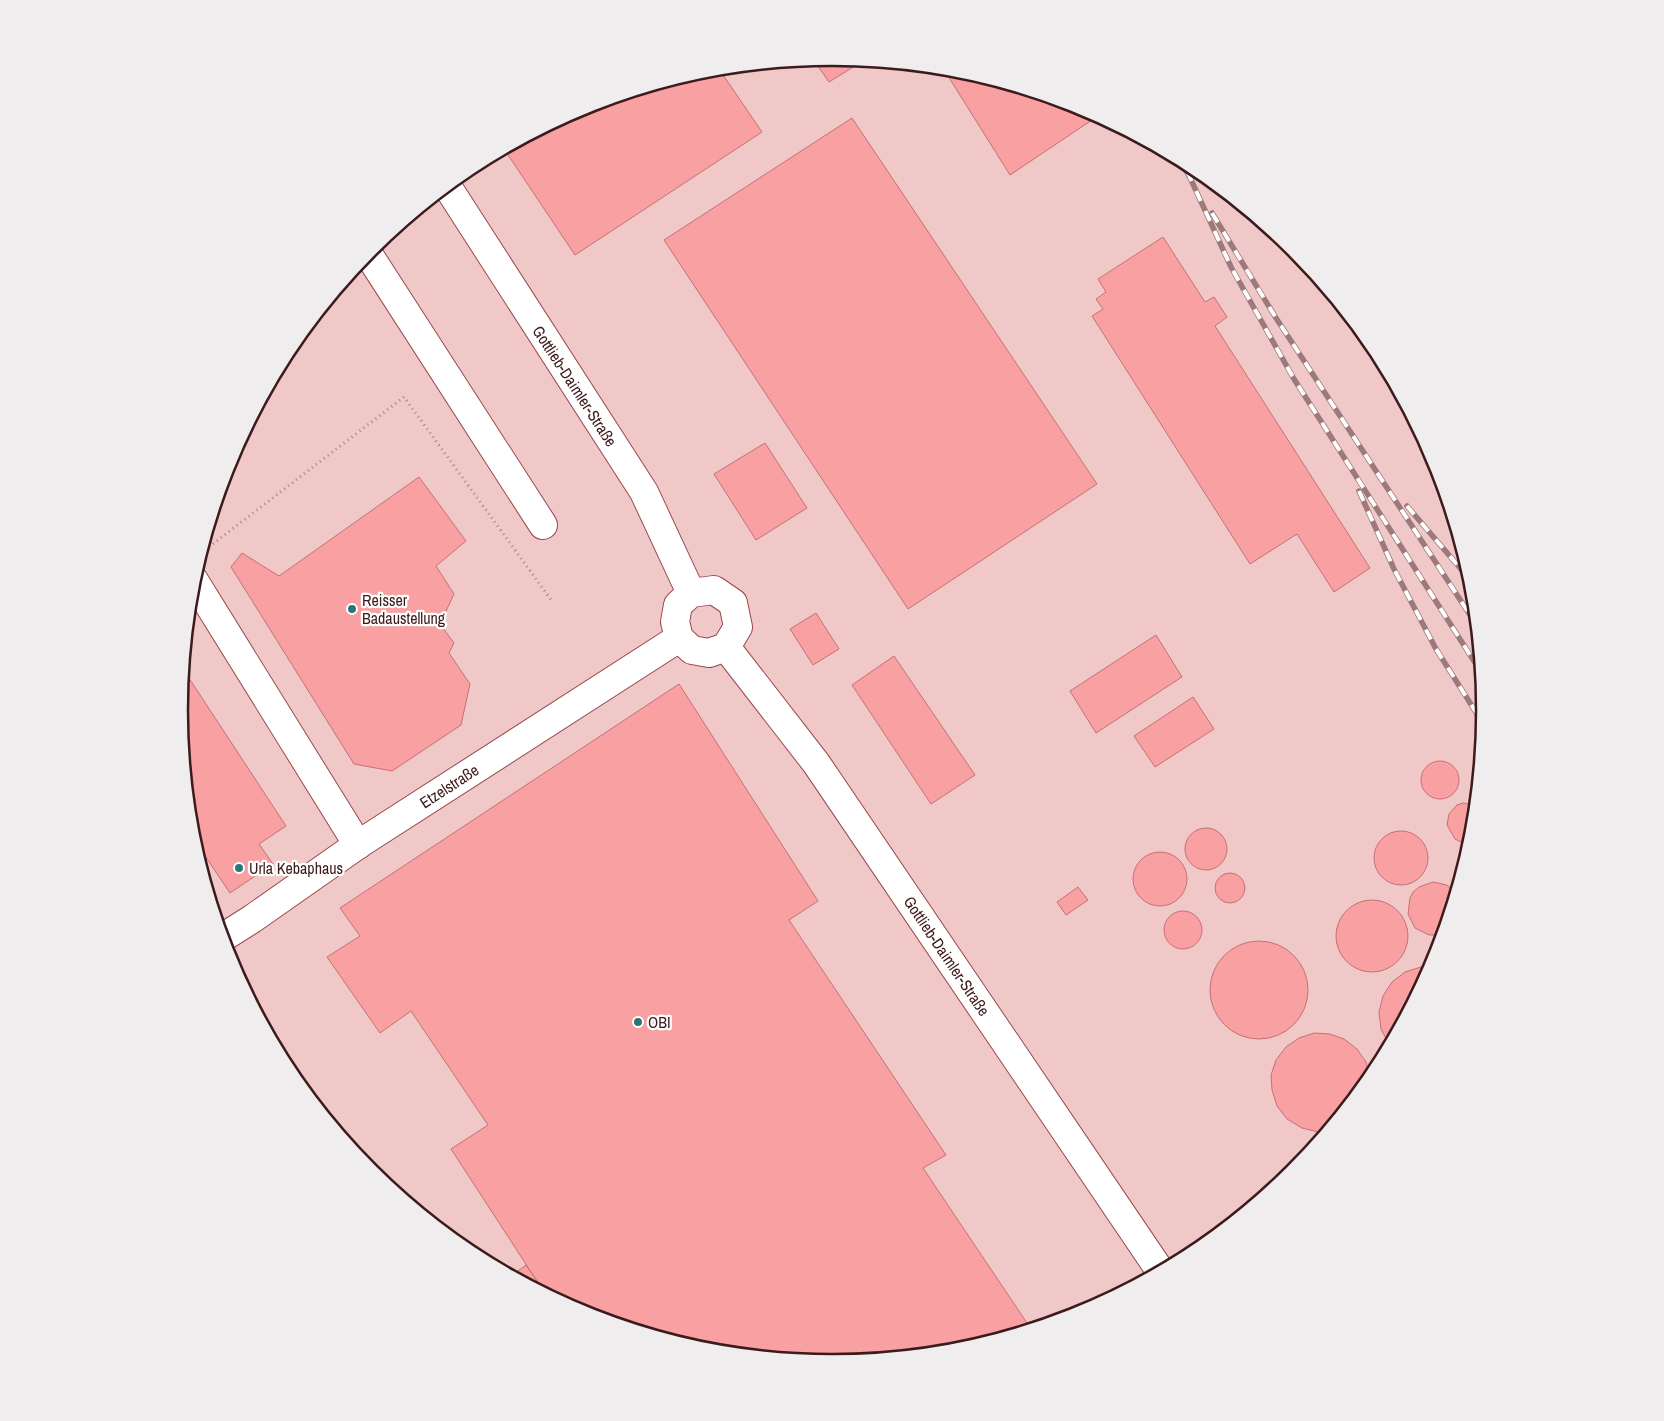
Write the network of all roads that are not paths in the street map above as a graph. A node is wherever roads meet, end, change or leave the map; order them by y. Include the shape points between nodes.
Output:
1 (451, 192) edge
2 (372, 259) edge
3 (543, 525) dead end
4 (199, 589) edge
5 (691, 593) junction
6 (679, 638) junction
7 (726, 647) junction
8 (358, 845) junction
9 (228, 934) edge
10 (1157, 1266) edge

1 - 5 street, Gottlieb-Daimler-Straße via 644,492
2 - 3 street
4 - 8 street
5 - 6 street via 678,605 674,622
5 - 7 street via 714,590 733,603 738,627
6 - 7 street via 692,650 709,653
6 - 8 street, Etzelstraße
7 - 10 street, Gottlieb-Daimler-Straße via 816,763
8 - 9 street, Etzelstraße

